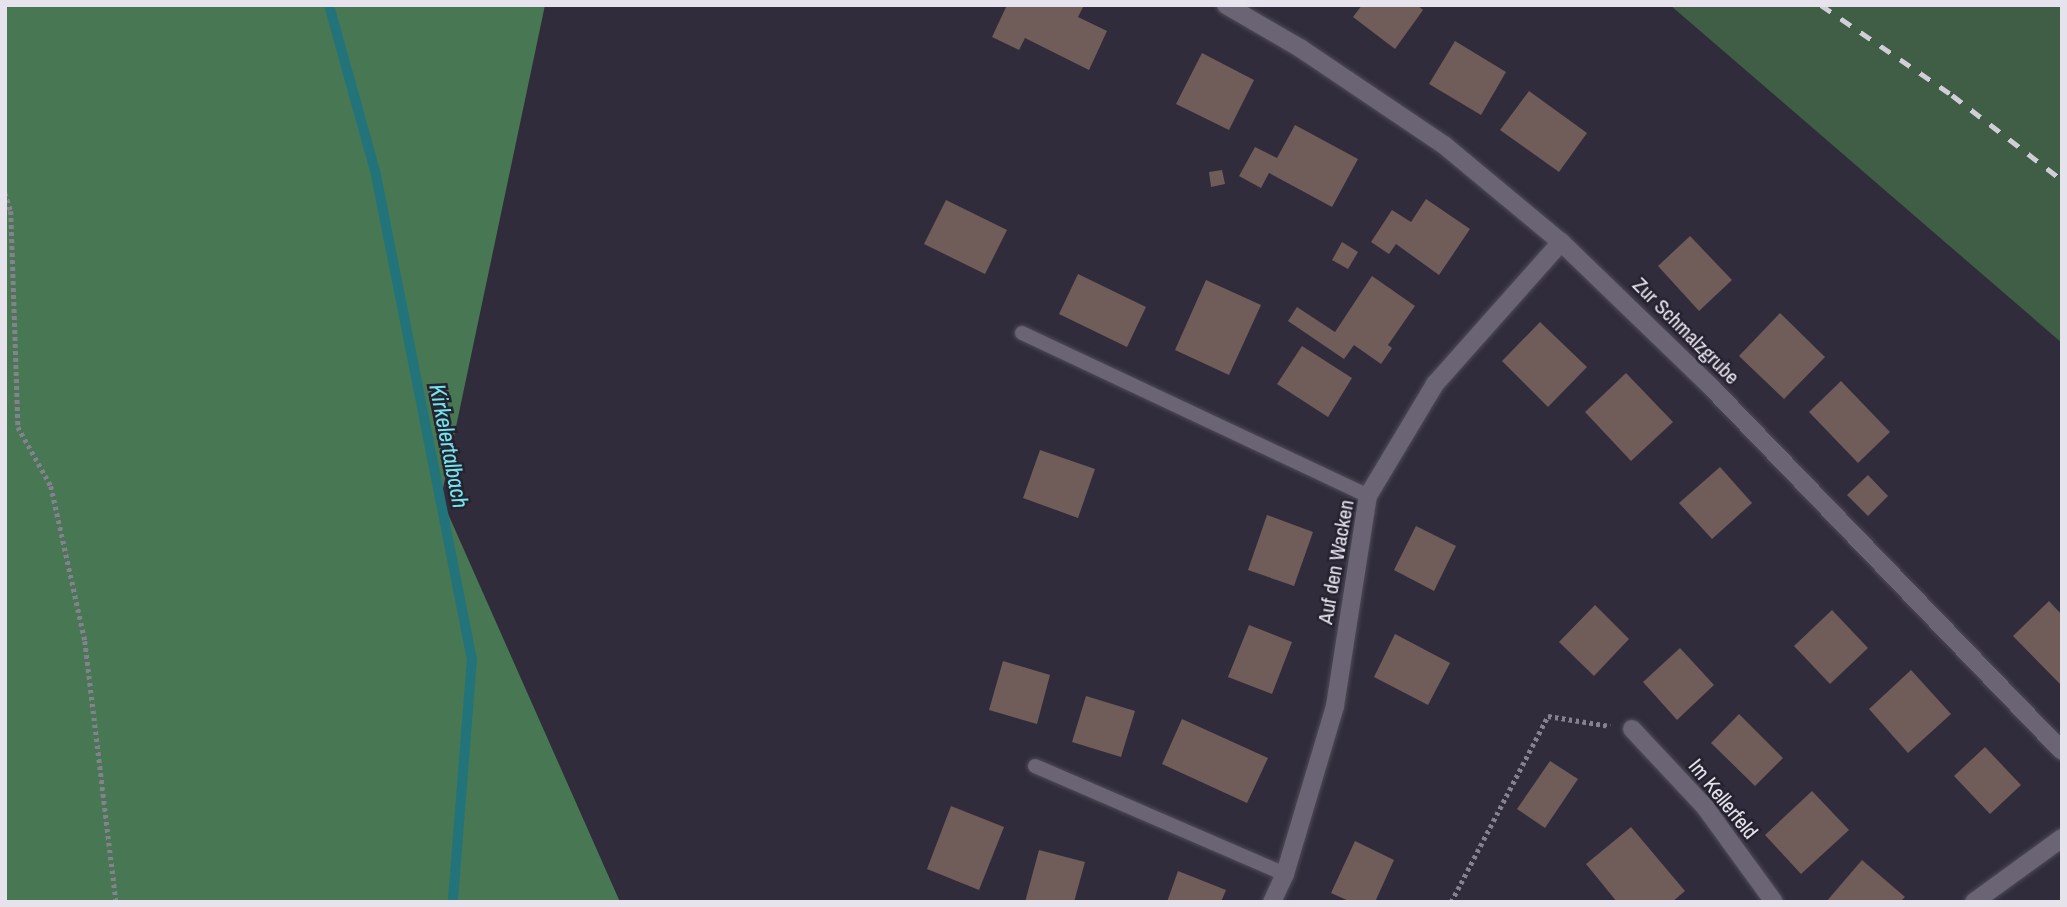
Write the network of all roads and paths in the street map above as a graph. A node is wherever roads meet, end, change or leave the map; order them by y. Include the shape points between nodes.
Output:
1 (1226, 5) edge
2 (5, 193) edge
3 (1561, 242) junction
4 (1022, 333) dead end
5 (1368, 496) junction
6 (1632, 729) joint
7 (2062, 751) edge
8 (1035, 766) dead end
9 (2062, 838) edge
10 (1285, 874) junction
11 (116, 902) edge
12 (1272, 902) edge
13 (1451, 902) edge
14 (1774, 902) edge
15 (1974, 902) edge

1 - 3 street, Zur Schmalzgrube via 1300,48 1433,138
2 - 11 path via 10,211 18,427 51,486 85,641
3 - 5 street, Auf den Wacken via 1435,384
3 - 7 street, Zur Schmalzgrube via 1702,379
4 - 5 lane
5 - 10 street, Auf den Wacken via 1335,706
6 - 13 path via 1548,716
6 - 14 street, Im Kellerfeld via 1705,807
8 - 10 lane
9 - 15 street
10 - 12 street, Auf den Wacken

